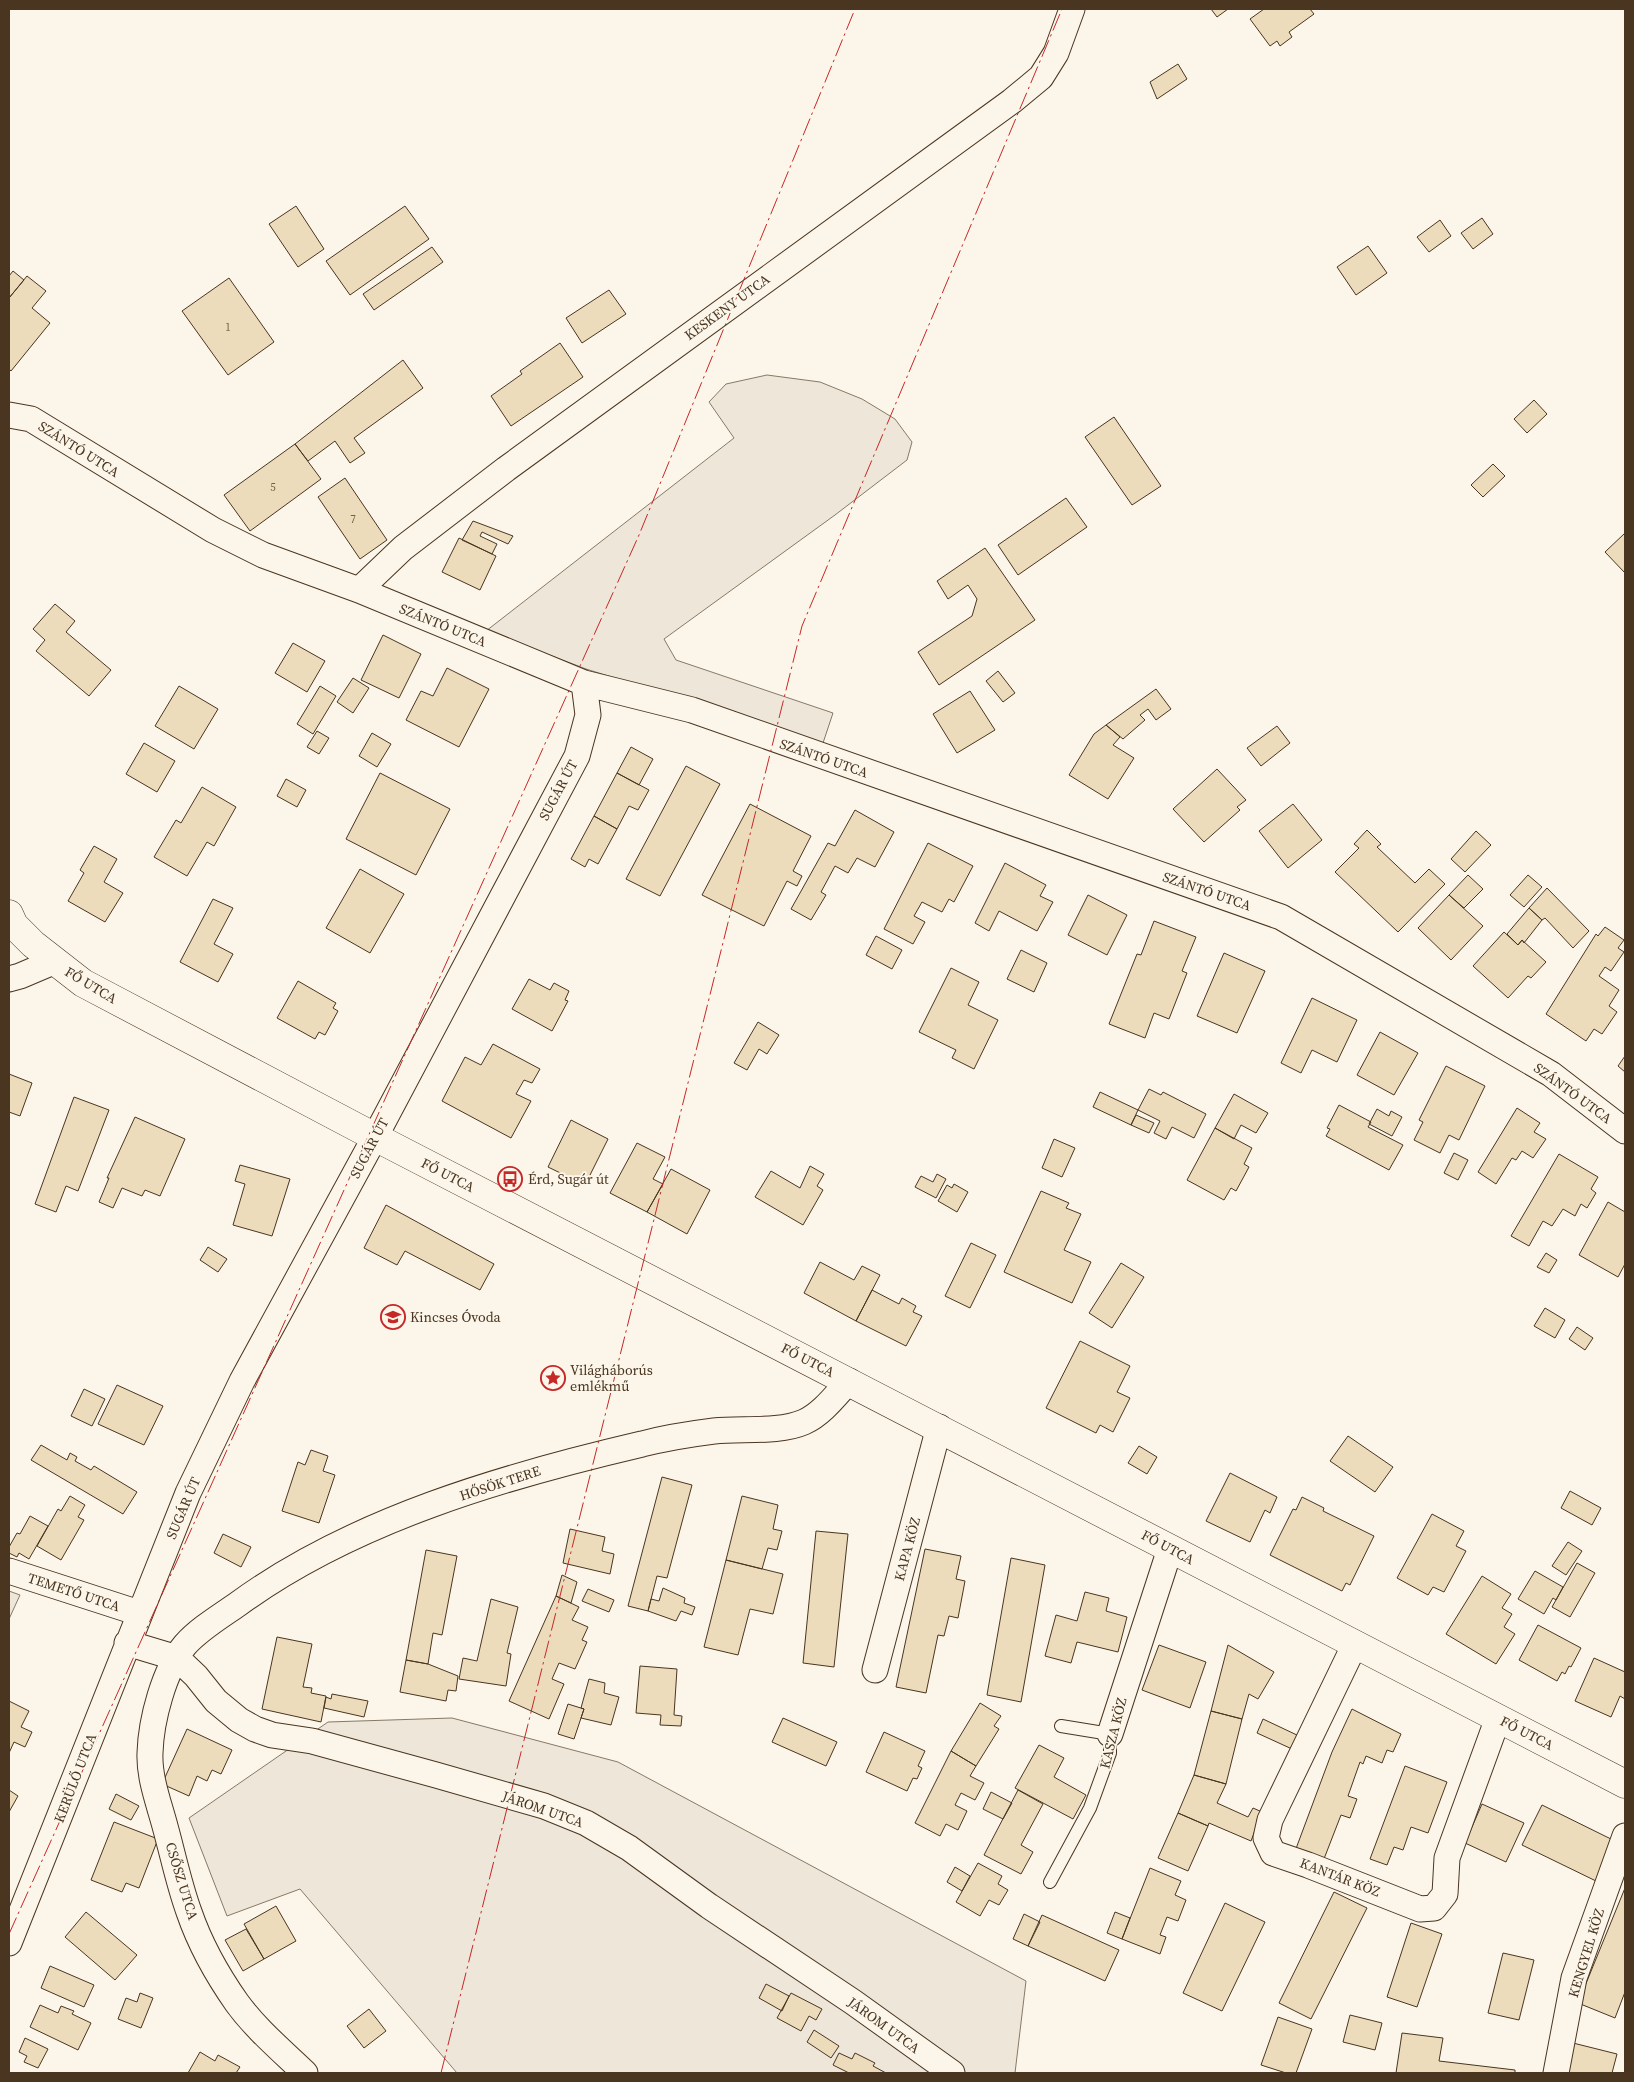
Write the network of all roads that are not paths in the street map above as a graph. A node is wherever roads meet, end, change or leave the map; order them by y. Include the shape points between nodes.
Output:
1 (1072, 9) edge
2 (9, 415) edge
3 (359, 590) junction
4 (584, 683) junction
5 (9, 914) edge
6 (53, 962) junction
7 (9, 979) edge
8 (1625, 1131) edge
9 (375, 1137) junction
10 (849, 1381) junction
11 (939, 1428) junction
12 (1170, 1549) junction
13 (9, 1571) edge
14 (139, 1613) junction
15 (127, 1643) junction
16 (1355, 1644) junction
17 (177, 1658) junction
18 (875, 1670) dead end
19 (1498, 1718) junction
20 (1061, 1726) dead end
21 (1110, 1734) junction
22 (1625, 1784) edge
23 (1625, 1836) edge
24 (1050, 1882) dead end
25 (9, 1943) edge
26 (305, 2073) edge
27 (952, 2073) edge
28 (1556, 2073) edge

1 - 3 street, KESKENY UTCA via 1056,53 1040,77 1012,102 506,469 402,548
2 - 3 street, SZÁNTÓ UTCA via 31,419 213,530 263,555
3 - 4 street, SZÁNTÓ UTCA
4 - 8 street, SZÁNTÓ UTCA via 692,710 1281,917 1551,1074
4 - 9 street, SUGÁR ÚT via 588,715 576,756
5 - 6 street, FŐ UTCA via 14,924
6 - 7 street
6 - 9 street, FŐ UTCA via 83,982
9 - 10 street, FŐ UTCA
9 - 14 street, SUGÁR ÚT via 242,1381 188,1493
10 - 11 street, FŐ UTCA
10 - 17 street, HŐSÖK TERE via 822,1409 805,1421 786,1427 714,1431 645,1443 506,1479 385,1523 318,1554 259,1588 186,1644
11 - 12 street, FŐ UTCA
11 - 18 street, KAPA KÖZ
12 - 16 street, FŐ UTCA
12 - 21 street, KASZA KÖZ
13 - 14 street, TEMETŐ UTCA
14 - 15 street, KERÜLŐ UTCA
15 - 17 street, JÁROM UTCA
15 - 25 street, KERÜLŐ UTCA
16 - 19 street, FŐ UTCA
16 - 19 street, KANTÁR KÖZ via 1270,1820 1266,1838 1273,1853 1420,1909 1434,1908 1445,1894 1447,1858
17 - 26 street, CSŐSZ UTCA via 164,1684 152,1728 149,1755 189,1912 208,1956 237,2004
17 - 27 street, JÁROM UTCA via 216,1701 256,1729 272,1735 312,1741 544,1806 586,1823 629,1848
19 - 22 street, FŐ UTCA
20 - 21 lane
21 - 24 lane, KASZA KÖZ via 1110,1753 1090,1808
23 - 28 street, KENGYEL KÖZ via 1574,1978

